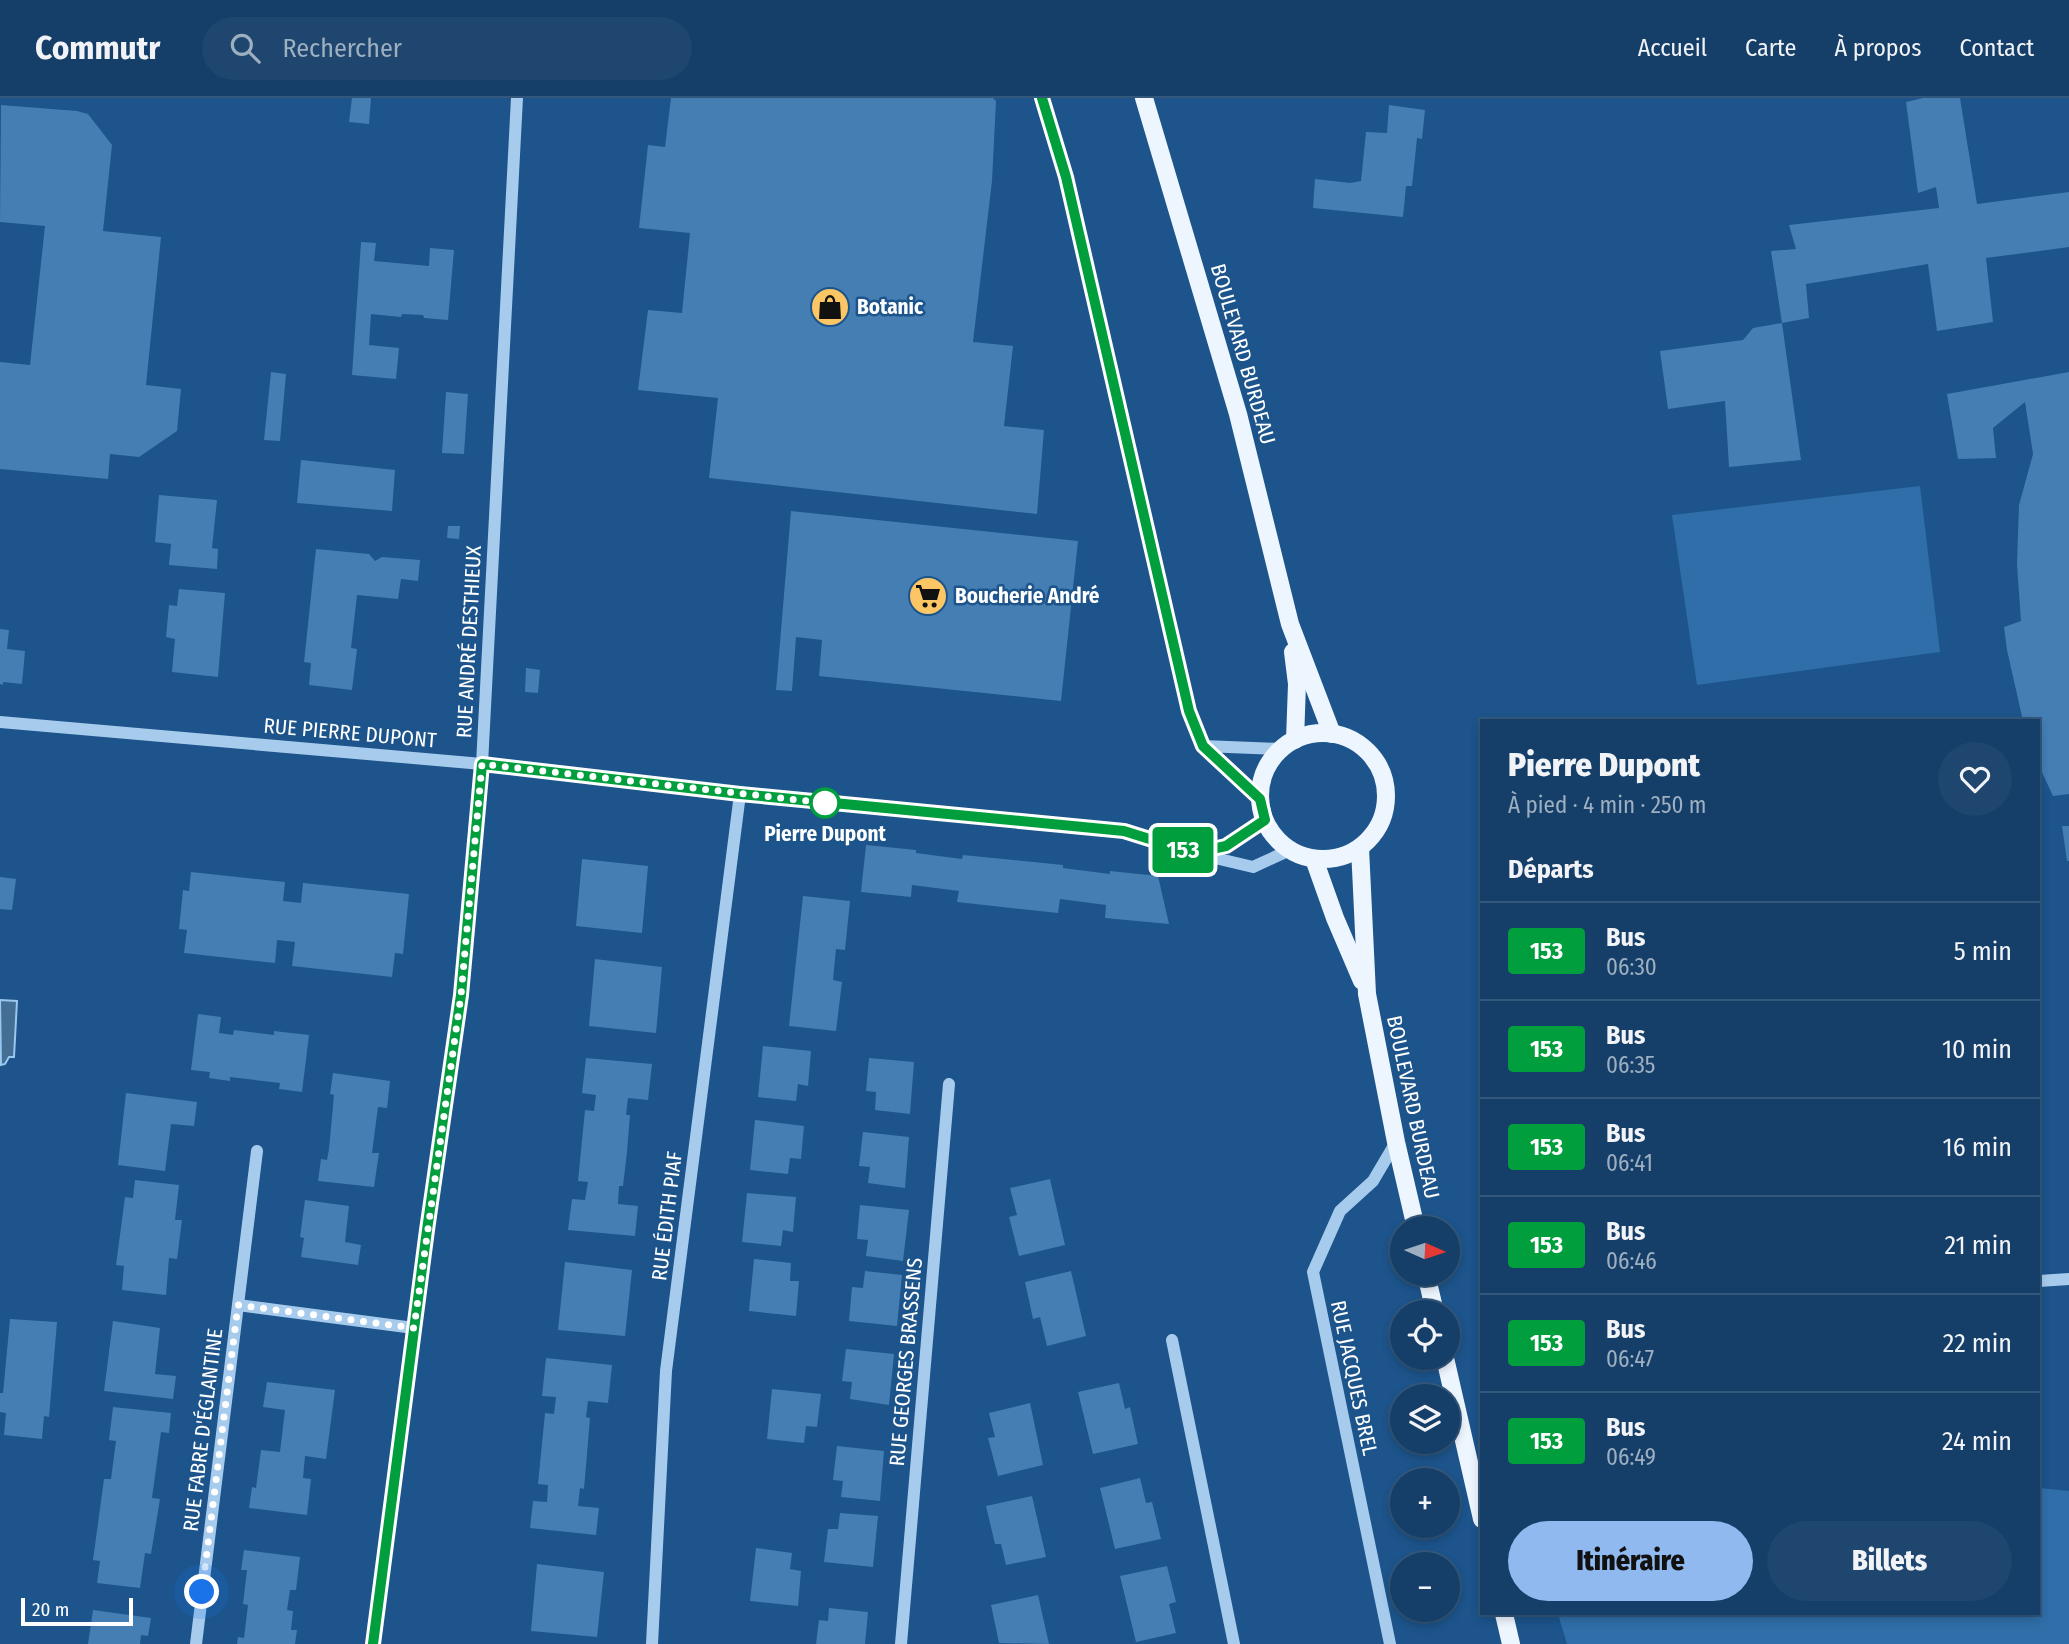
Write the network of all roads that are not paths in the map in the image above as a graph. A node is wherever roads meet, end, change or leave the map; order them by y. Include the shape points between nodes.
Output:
1 (517, 98) edge
2 (1042, 98) edge
3 (1144, 98) edge
4 (1290, 624) junction
5 (0, 722) edge
6 (1332, 734) junction
7 (1288, 745) junction
8 (1203, 746) junction
9 (482, 764) junction
10 (740, 794) junction
11 (1260, 799) junction
12 (1265, 820) junction
13 (1360, 848) junction
14 (1290, 850) junction
15 (1194, 853) junction
16 (1314, 859) junction
17 (1367, 994) junction
18 (949, 1084) dead end
19 (1396, 1142) junction
20 (257, 1151) dead end
21 (1413, 1216) edge
22 (2069, 1279) edge
23 (2040, 1281) edge
24 (238, 1305) junction
25 (414, 1328) junction
26 (1172, 1340) dead end
27 (1448, 1370) edge
28 (1480, 1510) edge
29 (1504, 1615) edge
30 (196, 1644) edge
31 (373, 1644) edge
32 (652, 1644) edge
33 (901, 1644) edge
34 (1234, 1644) edge
35 (1391, 1644) edge
36 (1511, 1644) edge

1 - 9 street, RUE ANDRÉ DESTHIEUX
2 - 8 street via 1066,177 1189,711
3 - 4 main road, BOULEVARD BURDEAU via 1238,414
4 - 6 main road, BOULEVARD BURDEAU
4 - 7 main road, BOULEVARD BURDEAU via 1297,684
5 - 9 street, RUE PIERRE DUPONT
6 - 7 main road via 1313,734
6 - 13 main road via 1352,740 1369,753 1381,771 1384,813
7 - 8 street
7 - 11 main road, BOULEVARD BURDEAU via 1269,764
8 - 11 street
9 - 10 street, RUE PIERRE DUPONT
9 - 25 street, RUE ANDRÉ DESTHIEUX via 461,995
10 - 15 street, RUE PIERRE DUPONT via 1124,831
10 - 32 street, RUE ÉDITH PIAF via 666,1371
11 - 12 main road, BOULEVARD BURDEAU
12 - 14 main road, BOULEVARD BURDEAU
12 - 15 street via 1226,846
13 - 16 main road, BOULEVARD BURDEAU via 1330,859
13 - 17 main road, BOULEVARD BURDEAU
14 - 15 street, RUE PIERRE DUPONT via 1253,867
14 - 16 main road, BOULEVARD BURDEAU
16 - 17 main road, BOULEVARD BURDEAU
17 - 19 main road, BOULEVARD BURDEAU
18 - 33 street, RUE GEORGES BRASSENS
19 - 21 main road, BOULEVARD BURDEAU
19 - 35 street, RUE JACQUES BREL via 1373,1181 1340,1211 1313,1272
20 - 24 street, RUE FABRE D'ÉGLANTINE
22 - 23 street
24 - 25 street, RUE FABRE D'ÉGLANTINE
24 - 30 street, RUE FABRE D'ÉGLANTINE
25 - 31 street, RUE ANDRÉ DESTHIEUX
26 - 34 street
27 - 28 main road
29 - 36 main road

